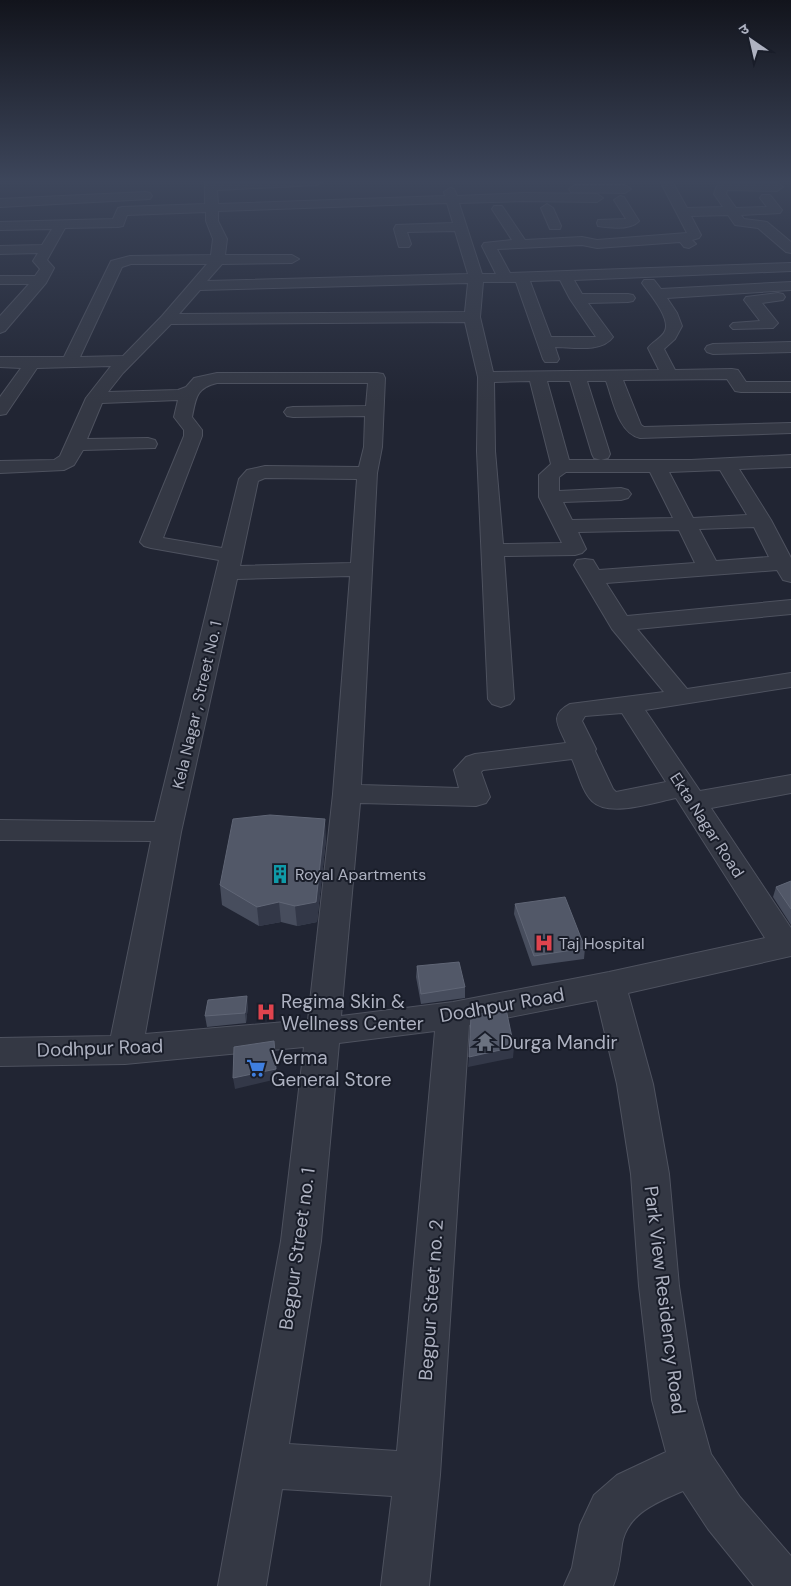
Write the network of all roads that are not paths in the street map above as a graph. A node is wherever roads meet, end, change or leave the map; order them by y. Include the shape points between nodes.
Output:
1 (43, 255) edge
2 (218, 255) edge
3 (469, 255) edge
4 (497, 255) edge
5 (690, 255) edge
6 (681, 256) dead end
7 (292, 259) dead end
8 (217, 261) junction
9 (393, 262) dead end
10 (791, 267) edge
11 (718, 271) junction
12 (642, 274) junction
13 (565, 276) junction
14 (521, 277) junction
15 (476, 278) junction
16 (505, 278) junction
17 (0, 280) edge
18 (41, 280) junction
19 (392, 281) junction
20 (365, 282) junction
21 (270, 284) junction
22 (196, 286) junction
23 (791, 286) edge
24 (737, 289) junction
25 (657, 294) junction
26 (791, 295) edge
27 (628, 298) dead end
28 (577, 299) junction
29 (268, 300) dead end
30 (751, 300) junction
31 (367, 308) dead end
32 (472, 317) junction
33 (1, 319) edge
34 (167, 319) junction
35 (738, 326) dead end
36 (703, 332) dead end
37 (546, 342) junction
38 (791, 347) edge
39 (713, 349) junction
40 (126, 361) junction
41 (791, 361) edge
42 (0, 362) edge
43 (70, 362) junction
44 (32, 363) junction
45 (670, 375) junction
46 (732, 375) junction
47 (613, 376) junction
48 (558, 377) junction
49 (577, 377) junction
50 (486, 378) junction
51 (538, 378) junction
52 (791, 387) edge
53 (188, 393) junction
54 (95, 398) junction
55 (0, 410) edge
56 (374, 411) junction
57 (293, 412) dead end
58 (791, 428) edge
59 (761, 429) junction
60 (148, 444) dead end
61 (76, 445) junction
62 (601, 454) dead end
63 (787, 461) edge
64 (726, 464) junction
65 (0, 466) edge
66 (561, 466) junction
67 (657, 466) junction
68 (367, 473) junction
69 (621, 494) dead end
70 (549, 497) junction
71 (761, 520) junction
72 (687, 524) junction
73 (565, 526) junction
74 (575, 549) junction
75 (493, 550) junction
76 (784, 558) edge
77 (229, 564) junction
78 (361, 568) junction
79 (709, 568) junction
80 (593, 577) junction
81 (791, 608) edge
82 (620, 624) junction
83 (791, 680) edge
84 (681, 698) junction
85 (501, 699) dead end
86 (629, 705) junction
87 (583, 749) junction
88 (791, 784) edge
89 (347, 794) junction
90 (688, 795) junction
91 (0, 830) edge
92 (167, 832) junction
93 (788, 945) edge
94 (609, 985) junction
95 (453, 1015) junction
96 (323, 1032) junction
97 (124, 1050) junction
98 (0, 1052) edge
99 (264, 1465) junction
100 (692, 1466) junction
101 (417, 1475) junction
102 (242, 1586) edge
103 (406, 1586) edge
104 (588, 1586) edge
105 (785, 1586) edge

1 - 18 street via 40,261 47,268
2 - 8 street
3 - 15 street
4 - 16 street via 504,264
5 - 6 street
7 - 8 street
8 - 22 street
8 - 43 street via 130,260 116,264
9 - 19 street
10 - 11 street
11 - 12 street
11 - 24 street
12 - 13 street
12 - 25 street
13 - 14 street
13 - 28 street
14 - 16 street
14 - 37 street
15 - 16 street
15 - 19 street
15 - 32 street
17 - 18 street
18 - 33 street via 17,308
19 - 20 street
20 - 21 street via 322,290
20 - 31 street
21 - 22 street
21 - 29 street
22 - 34 street
23 - 24 street
24 - 25 street
24 - 30 street
25 - 45 street via 675,325 670,336 656,348
26 - 30 street
27 - 28 street
28 - 37 street via 606,337 595,342
30 - 35 street via 776,320 768,325
32 - 34 street
32 - 50 street
34 - 40 street
36 - 39 street
37 - 48 street
38 - 39 street
39 - 46 street
40 - 43 street
40 - 54 street
41 - 46 street
42 - 44 street
43 - 44 street
44 - 55 street
45 - 46 street
45 - 47 street
46 - 52 street
46 - 59 street
47 - 49 street
47 - 59 street via 633,428 640,433
48 - 49 street
48 - 51 street
49 - 62 street
50 - 51 street
50 - 75 street via 486,451
51 - 66 street
53 - 54 street
53 - 56 street, Begpur Street no. 1 via 200,382 217,378 377,378
53 - 77 street via 183,417 193,436 151,542
54 - 61 street
56 - 57 street
56 - 68 street, Begpur Street no. 1 via 373,447
58 - 59 street
59 - 63 street
60 - 61 street
61 - 65 street via 69,461 64,464
63 - 64 street
64 - 67 street
64 - 71 street
66 - 67 street
66 - 70 street via 549,476
67 - 72 street
68 - 77 street, Kela Nagar , Street No. 1 via 254,474 249,479
68 - 78 street, Begpur Street no. 1
69 - 70 street
70 - 73 street
71 - 72 street
71 - 76 street
72 - 73 street
72 - 79 street
73 - 74 street
74 - 75 street
74 - 80 street
75 - 85 street
76 - 79 street
77 - 78 street
77 - 92 street, Kela Nagar , Street No. 1
78 - 89 street, Begpur Street no. 1
79 - 80 street
80 - 82 street
81 - 82 street
82 - 84 street
83 - 84 street
84 - 86 street
86 - 87 street via 579,709 570,714 569,721
86 - 90 street, Ekta Nagar Road
87 - 89 street via 475,762 467,770 476,797
87 - 90 street via 607,799
88 - 90 street
89 - 96 street, Begpur Street no. 1
90 - 93 street, Ekta Nagar Road
91 - 92 street
92 - 97 street, Kela Nagar , Street No. 1
93 - 94 street, Dodhpur Road
94 - 95 street, Dodhpur Road
94 - 100 street, Park View Residency Road via 635,1084 650,1174 659,1286 674,1400
95 - 96 street, Dodhpur Road
95 - 101 street, Begpur Steet no. 2
96 - 97 street, Dodhpur Road
96 - 99 street, Begpur Street no. 1 via 301,1241
97 - 98 street, Dodhpur Road
99 - 101 street
99 - 102 street, Begpur Street no. 1
100 - 104 street via 629,1491 609,1511 599,1539 594,1580
100 - 105 street, Park View Residency Road via 724,1512
101 - 103 street, Begpur Steet no. 2

